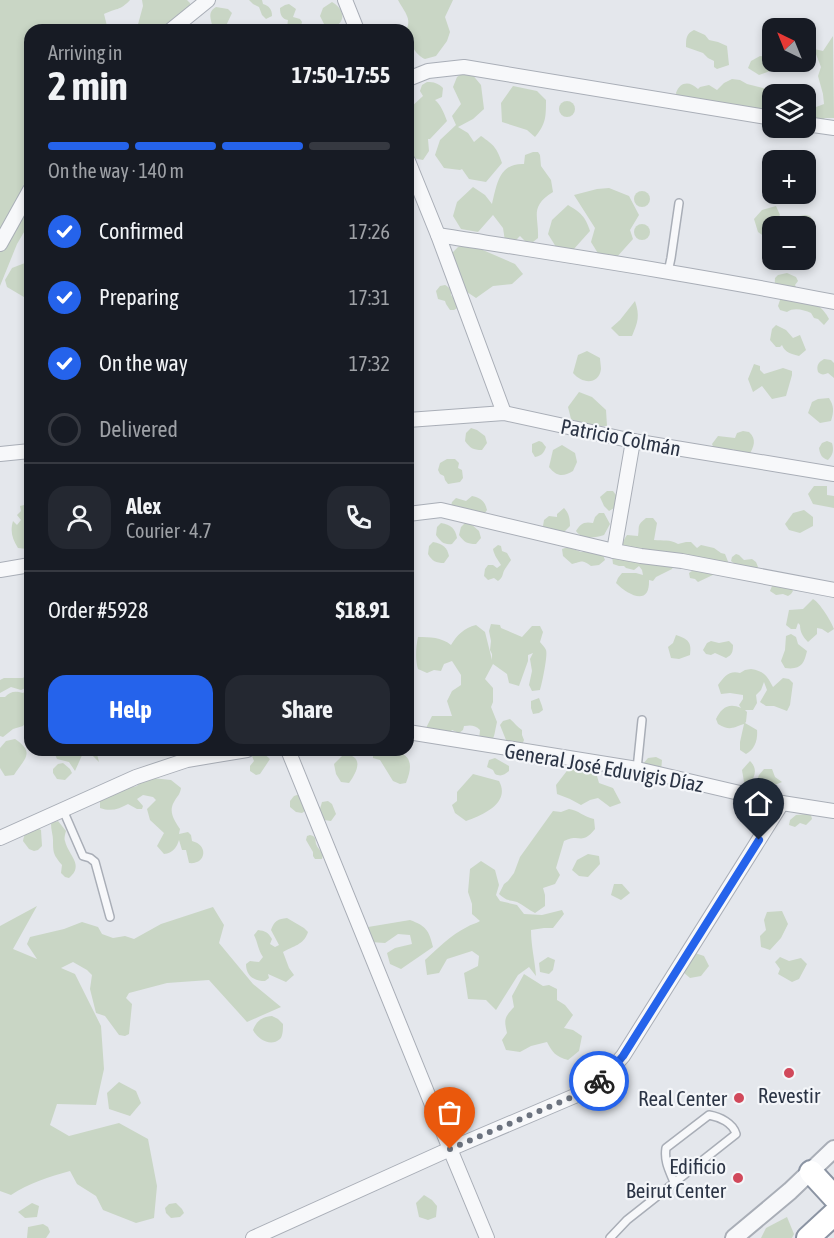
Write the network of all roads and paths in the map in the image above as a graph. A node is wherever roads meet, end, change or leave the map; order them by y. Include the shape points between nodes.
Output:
1 (208, 0) edge
2 (345, 0) edge
3 (178, 24) edge
4 (355, 24) edge
5 (414, 77) edge
6 (762, 116) edge
7 (816, 125) edge
8 (834, 128) edge
9 (414, 175) edge
10 (24, 201) edge
11 (679, 203) dead end
12 (438, 235) junction
13 (0, 244) edge
14 (668, 272) junction
15 (834, 302) edge
16 (504, 412) junction
17 (414, 420) edge
18 (633, 441) junction
19 (24, 452) edge
20 (0, 454) edge
21 (834, 474) edge
22 (414, 513) edge
23 (614, 551) junction
24 (24, 566) edge
25 (0, 570) edge
26 (834, 590) edge
27 (642, 720) dead end
28 (414, 733) edge
29 (211, 756) edge
30 (290, 756) edge
31 (637, 769) junction
32 (782, 803) junction
33 (63, 810) junction
34 (834, 811) edge
35 (0, 838) edge
36 (110, 917) dead end
37 (450, 1149) junction
38 (834, 1149) edge
39 (811, 1172) junction
40 (674, 1182) junction
41 (834, 1197) edge
42 (834, 1214) edge
43 (253, 1238) edge
44 (487, 1238) edge
45 (610, 1238) edge
46 (734, 1238) edge
47 (808, 1238) edge

1 - 3 street
2 - 4 street
5 - 6 street via 464,67
7 - 8 street
9 - 12 street
10 - 13 street
11 - 14 lane
12 - 14 street
12 - 16 street
14 - 15 street
16 - 17 street, Patricio Colmán
16 - 18 street, Patricio Colmán
18 - 21 street, Patricio Colmán
18 - 23 street
19 - 20 street
22 - 23 street via 441,510
23 - 26 street
24 - 25 street
27 - 31 lane
28 - 31 street, General José Eduvigis Díaz
29 - 33 street via 136,777
30 - 37 street
31 - 32 street, General José Eduvigis Díaz
32 - 34 street, General José Eduvigis Díaz
32 - 37 street via 623,1056 606,1076 584,1092
33 - 35 street
33 - 36 lane via 83,856 94,862
37 - 43 street
37 - 44 street
38 - 39 street
39 - 41 highway
39 - 46 street
40 - 40 lane via 667,1167 666,1148 709,1115 735,1129 736,1134
40 - 45 lane
42 - 47 highway

